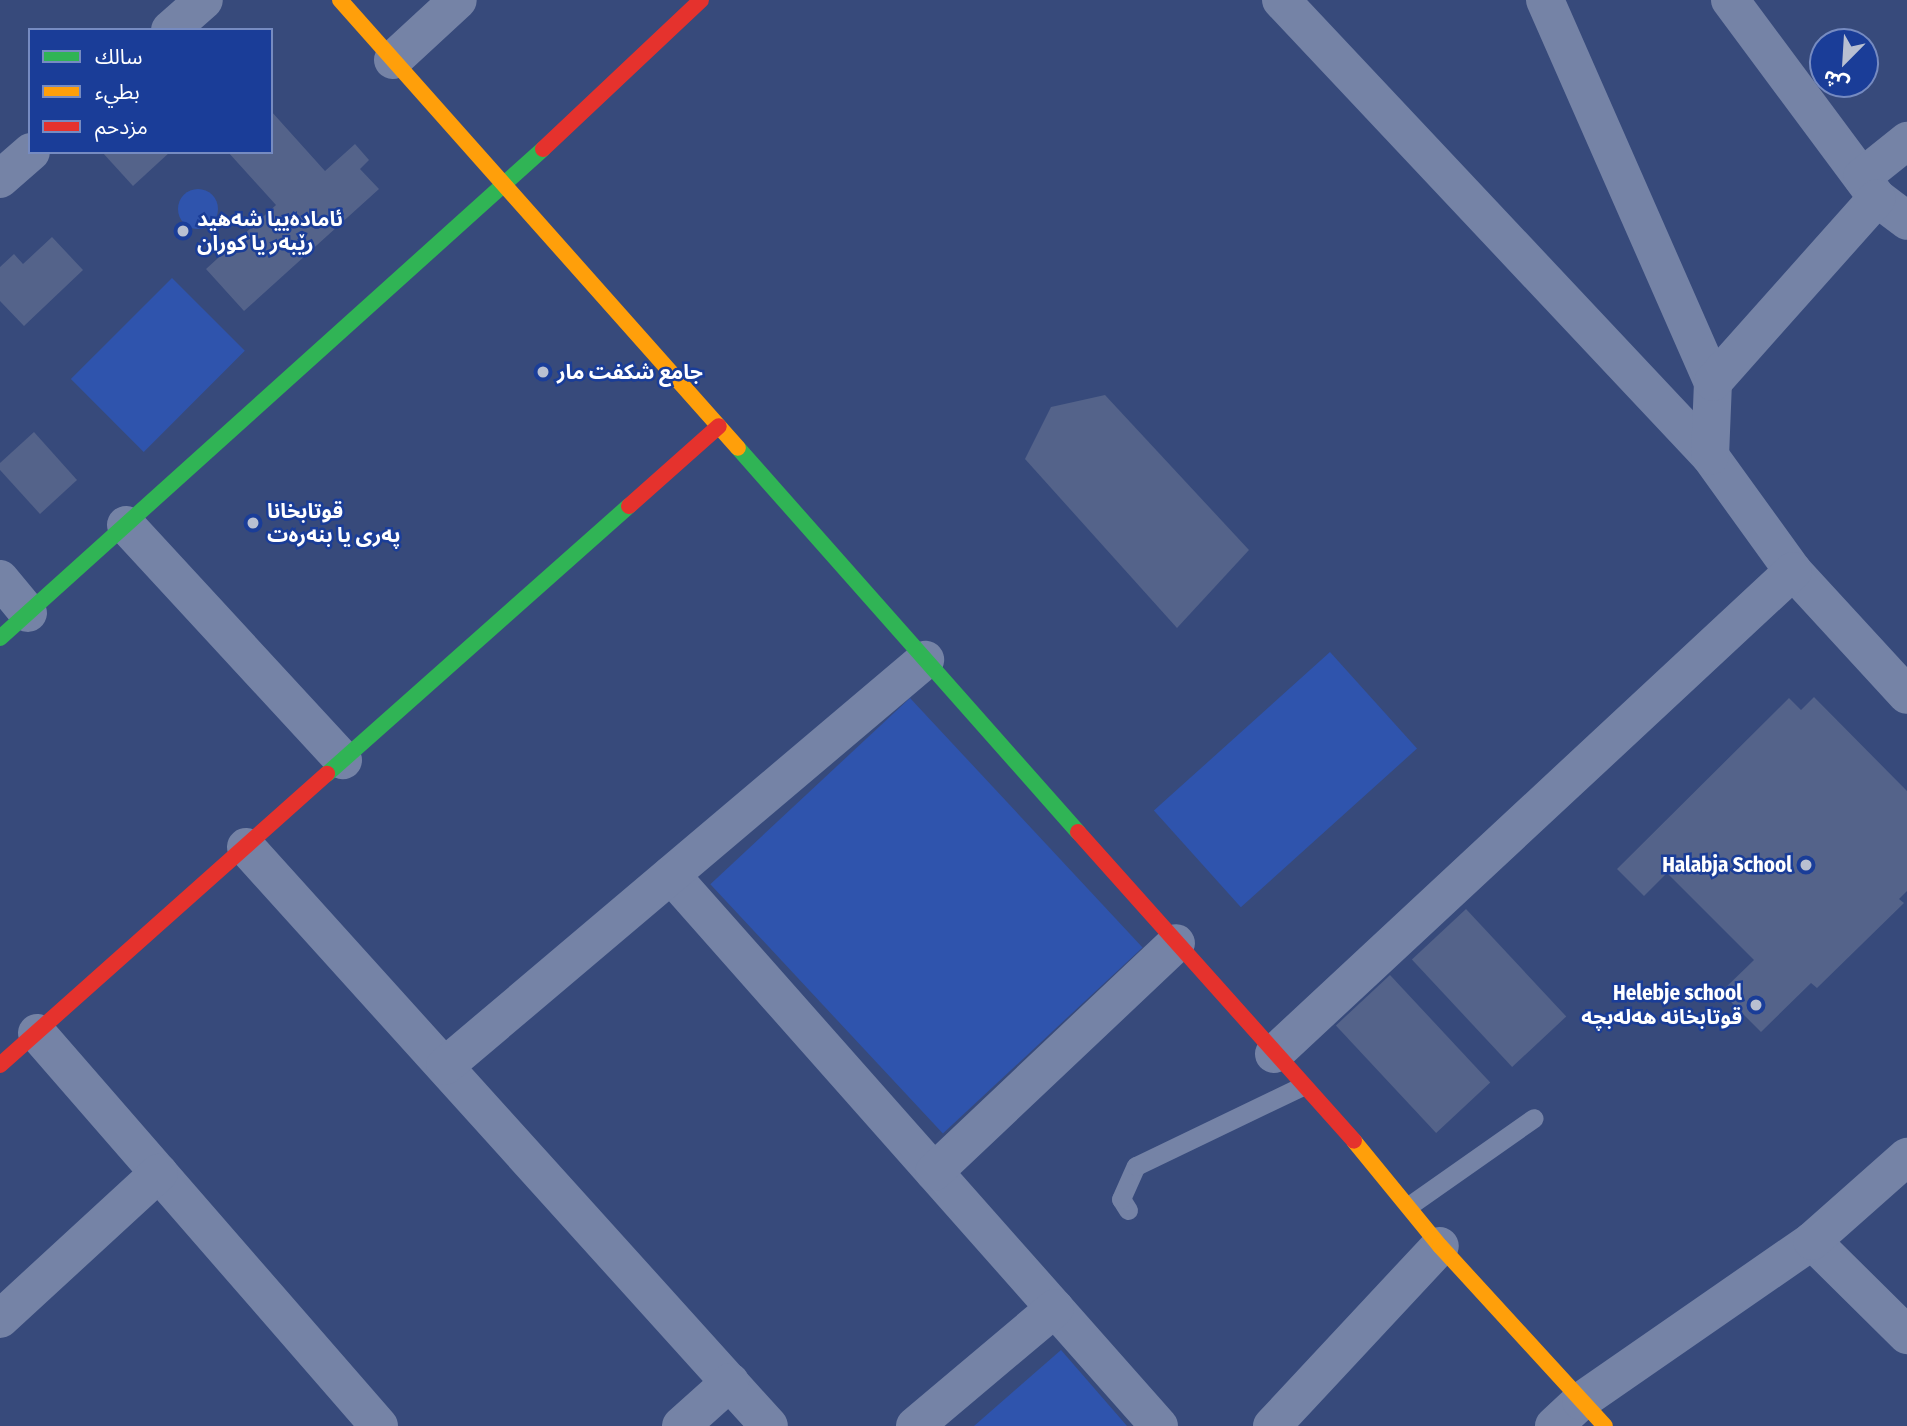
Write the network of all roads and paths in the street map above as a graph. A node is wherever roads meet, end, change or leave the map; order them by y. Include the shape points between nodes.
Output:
1 (204, 0) edge
2 (340, 0) edge
3 (458, 0) edge
4 (701, 0) edge
5 (1281, 0) edge
6 (1545, 0) edge
7 (1730, 0) edge
8 (172, 28) edge
9 (393, 60) junction
10 (1907, 141) edge
11 (29, 154) edge
12 (0, 179) edge
13 (504, 185) junction
14 (1870, 187) junction
15 (1907, 220) edge
16 (1713, 383) junction
17 (719, 426) junction
18 (1710, 456) junction
19 (126, 525) junction
20 (1793, 571) junction
21 (0, 579) edge
22 (28, 613) junction
23 (0, 638) edge
24 (925, 660) junction
25 (1907, 695) edge
26 (343, 760) junction
27 (246, 847) junction
28 (671, 875) junction
29 (1176, 943) junction
30 (37, 1033) junction
31 (1274, 1054) junction
32 (0, 1065) edge
33 (445, 1066) junction
34 (1300, 1087) junction
35 (1534, 1118) dead end
36 (1907, 1157) edge
37 (934, 1172) junction
38 (159, 1173) junction
39 (1410, 1205) junction
40 (1128, 1210) dead end
41 (1812, 1241) junction
42 (1440, 1246) junction
43 (1055, 1308) junction
44 (0, 1319) edge
45 (1907, 1334) edge
46 (730, 1382) junction
47 (1580, 1418) edge
48 (379, 1426) edge
49 (681, 1426) edge
50 (769, 1426) edge
51 (915, 1426) edge
52 (1158, 1426) edge
53 (1272, 1426) edge

1 - 8 street
2 - 9 street
3 - 9 street
4 - 13 street
5 - 18 street
6 - 16 street
7 - 14 street
9 - 13 street
10 - 14 street
11 - 12 street
13 - 17 street
13 - 19 street
14 - 15 street
14 - 16 street
16 - 18 street
17 - 24 street
17 - 26 street
18 - 20 street
19 - 22 street
19 - 26 street
20 - 25 street
20 - 31 street
21 - 22 street
22 - 23 street
24 - 28 street
24 - 29 street
26 - 27 street
27 - 30 street
27 - 33 street
28 - 33 street
28 - 37 street
29 - 31 street
29 - 37 street
30 - 32 street
30 - 38 street
31 - 34 street
33 - 46 street
34 - 39 street
34 - 40 lane via 1136,1166 1121,1199
35 - 39 lane
36 - 41 street
37 - 43 street
38 - 44 street
38 - 48 street
39 - 42 street
41 - 45 street
41 - 47 street
42 - 47 street
42 - 53 street
43 - 51 street
43 - 52 street
46 - 49 street
46 - 50 street

